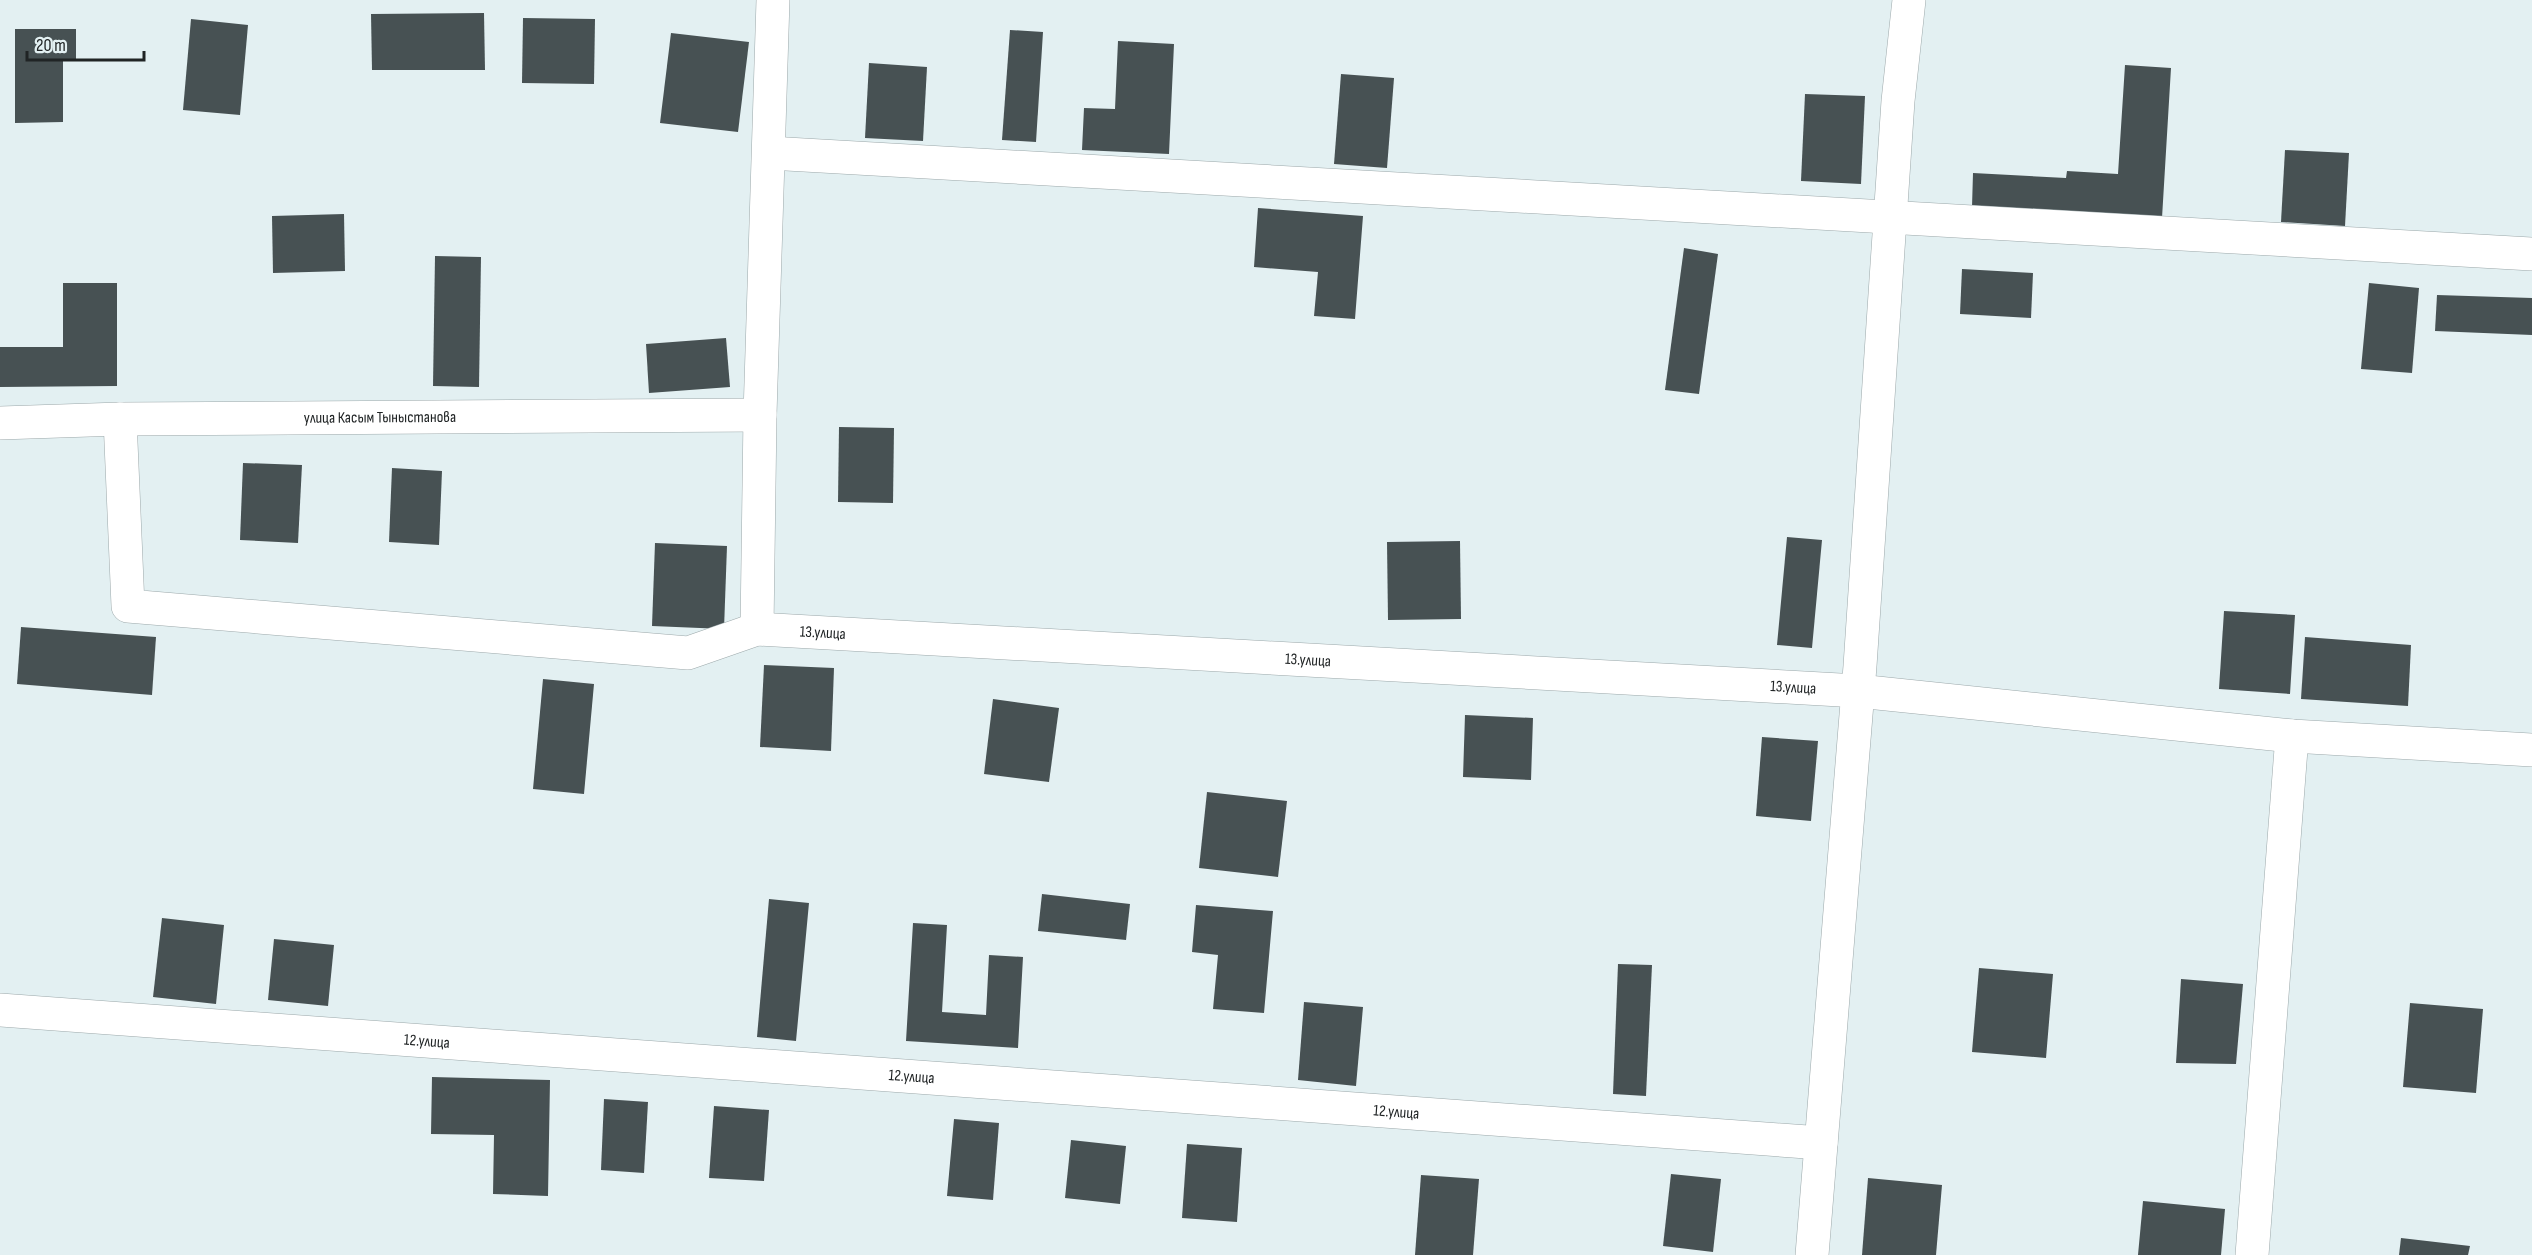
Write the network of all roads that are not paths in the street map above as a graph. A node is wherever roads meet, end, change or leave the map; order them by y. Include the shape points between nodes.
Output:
1 (773, 0) edge
2 (1909, 0) edge
3 (768, 153) junction
4 (1891, 218) junction
5 (2532, 254) edge
6 (760, 415) junction
7 (120, 419) junction
8 (0, 423) edge
9 (757, 628) junction
10 (1858, 691) junction
11 (2292, 736) junction
12 (2532, 750) edge
13 (0, 1010) edge
14 (1821, 1143) junction
15 (1812, 1255) edge
16 (2252, 1255) edge

1 - 3 street
2 - 4 street
3 - 4 street
3 - 6 street
4 - 5 street
4 - 10 street
6 - 7 street, улица Касым Тыныстанова
6 - 9 street
7 - 8 street, улица Касым Тыныстанова
7 - 9 street via 128,606 688,653
9 - 10 street, 13.улица
10 - 11 street, 13.улица
10 - 14 street
11 - 12 street, 13.улица
11 - 16 street
13 - 14 street, 12.улица
14 - 15 street

